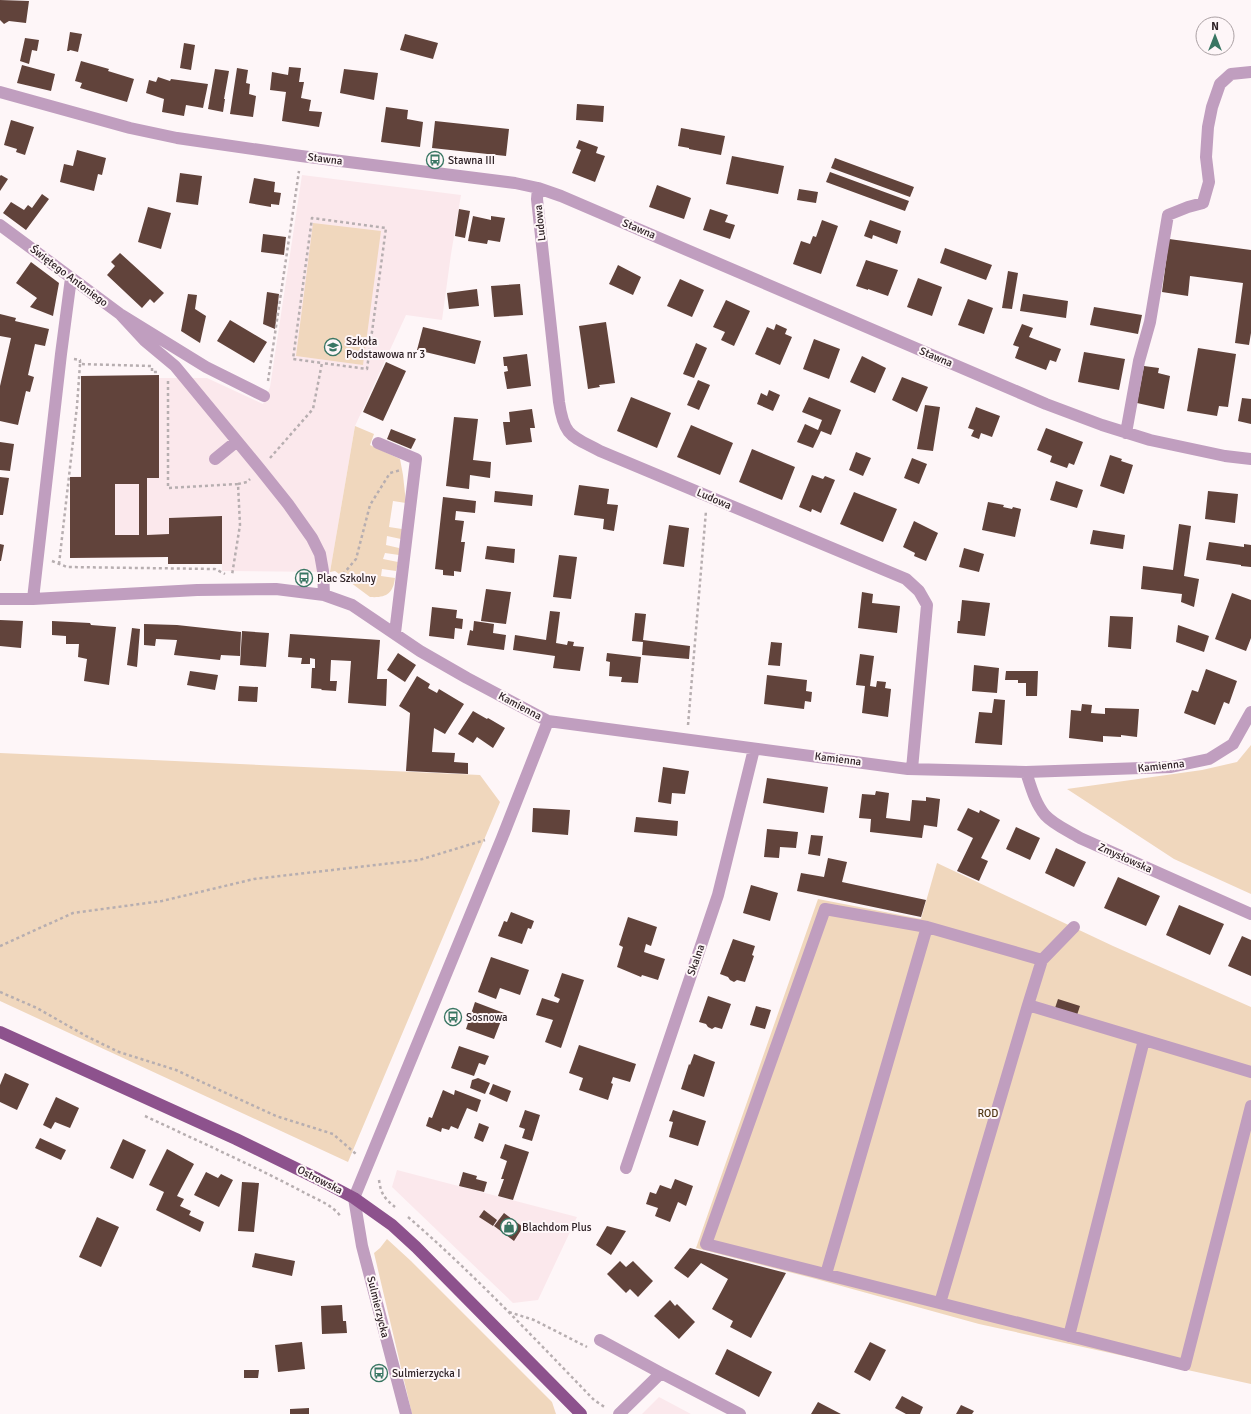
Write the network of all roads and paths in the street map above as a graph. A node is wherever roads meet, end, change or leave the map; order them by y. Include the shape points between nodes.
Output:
1 (1251, 72) edge
2 (0, 92) edge
3 (301, 156) junction
4 (538, 188) junction
5 (0, 224) edge
6 (71, 278) junction
7 (120, 314) junction
8 (61, 354) junction
9 (322, 363) junction
10 (80, 364) junction
11 (160, 372) dead end
12 (168, 378) dead end
13 (264, 396) joint
14 (1126, 433) junction
15 (237, 441) junction
16 (378, 443) dead end
17 (1251, 459) edge
18 (214, 460) dead end
19 (416, 460) junction
20 (260, 468) junction
21 (238, 484) junction
22 (707, 496) junction
23 (37, 559) junction
24 (59, 564) junction
25 (231, 575) junction
26 (339, 579) dead end
27 (243, 589) junction
28 (324, 595) junction
29 (0, 599) edge
30 (33, 599) junction
31 (395, 633) junction
32 (1251, 712) edge
33 (548, 721) junction
34 (687, 740) junction
35 (754, 749) junction
36 (912, 769) junction
37 (1026, 772) junction
38 (502, 838) junction
39 (1251, 914) edge
40 (928, 927) junction
41 (1074, 927) dead end
42 (0, 946) edge
43 (1042, 960) junction
44 (0, 992) edge
45 (1028, 1005) junction
46 (0, 1032) edge
47 (1144, 1040) junction
48 (1251, 1072) edge
49 (1251, 1106) edge
50 (141, 1114) dead end
51 (364, 1161) junction
52 (626, 1168) dead end
53 (354, 1198) junction
54 (398, 1209) dead end
55 (407, 1216) dead end
56 (342, 1218) dead end
57 (826, 1274) junction
58 (940, 1303) junction
59 (509, 1312) junction
60 (1069, 1336) junction
61 (600, 1340) joint
62 (661, 1373) junction
63 (621, 1412) edge
64 (406, 1414) edge
65 (580, 1414) edge
66 (740, 1414) edge

1 - 14 street via 1231,74 1218,89 1208,127 1206,156 1209,182 1203,203 1168,215 1150,322 1139,361
2 - 3 street, Stawna via 130,128 177,138
3 - 4 street, Stawna
3 - 13 path
4 - 14 street, Stawna via 1046,404
4 - 22 street, Ludowa via 537,199 559,396 565,426 577,440
5 - 6 street, Świętego Antoniego
6 - 7 street, Świętego Antoniego
6 - 8 street
7 - 13 street, Świętego Antoniego via 206,367
7 - 15 street via 145,341 175,366
8 - 10 path via 80,360
8 - 23 street
9 - 9 path via 293,359 312,218 386,228 367,369
9 - 20 path via 313,408
10 - 11 path via 152,366 152,372
10 - 24 path
12 - 21 path via 168,488
14 - 17 street, Stawna via 1225,456
15 - 18 street
15 - 20 street
16 - 19 street
19 - 26 path via 390,473 370,505 356,559
19 - 31 street
20 - 21 path via 247,482
20 - 28 street via 312,538 320,554
21 - 25 path via 240,525
22 - 34 path
22 - 36 street, Ludowa via 906,579 919,591 926,605
23 - 24 path
23 - 30 street
24 - 25 path via 67,567 215,569
25 - 27 path via 243,575
27 - 28 street, Kamienna via 276,589
27 - 30 street, Kamienna
28 - 31 street, Kamienna via 352,605
29 - 30 street, Kamienna
31 - 33 street, Kamienna via 420,651
32 - 37 street, Kamienna via 1233,744 1208,759 1171,767
33 - 34 street, Kamienna
33 - 38 street
34 - 35 street, Kamienna
35 - 36 street, Kamienna
35 - 52 street, Skalna via 718,895
36 - 37 street, Kamienna
37 - 39 street, Zmysłowska via 1036,800 1046,816 1056,824 1080,838
38 - 42 path via 488,839 419,860 254,879 162,901 73,913
38 - 51 street
40 - 43 street
40 - 57 street
40 - 57 street via 825,909 706,1244
41 - 43 street
43 - 45 street
44 - 51 path via 37,1008 119,1052 176,1070 276,1116 333,1134
45 - 47 street
45 - 58 street
46 - 53 main road, Ostrowska via 236,1139
47 - 48 street
47 - 60 street
49 - 60 street via 1186,1365
50 - 56 path via 288,1184 338,1212
51 - 53 street
51 - 54 path via 379,1170 381,1192
53 - 64 street, Sulmierzycka via 362,1246
53 - 65 main road, Ostrowska via 392,1225 416,1247
55 - 59 path
57 - 58 street
58 - 60 street
59 - 61 path via 534,1320 594,1350
59 - 63 path via 594,1400 606,1408 616,1404
61 - 62 street
62 - 63 street
62 - 66 street

